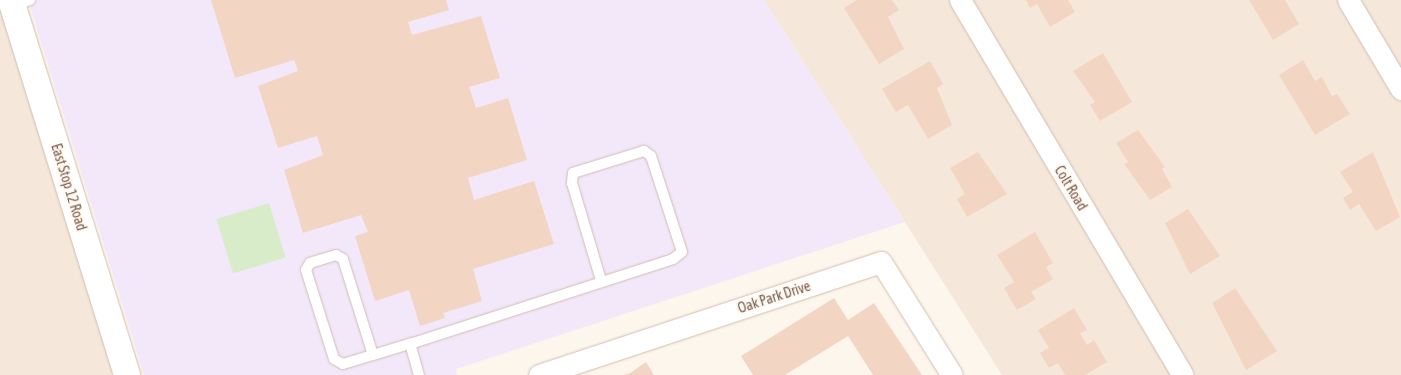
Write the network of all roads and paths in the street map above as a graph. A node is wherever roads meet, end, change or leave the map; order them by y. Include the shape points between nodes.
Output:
1 (960, 0) edge
2 (1348, 0) edge
3 (18, 2) edge
4 (1401, 89) edge
5 (601, 280) junction
6 (410, 344) junction
7 (373, 355) junction
8 (127, 375) edge
9 (419, 375) edge
10 (539, 375) edge
11 (952, 375) edge
12 (1183, 375) edge

1 - 12 street, Colt Road
2 - 4 street
3 - 8 street, East Stop 12 Road
5 - 5 lane via 682,252 651,156 644,151 573,173 572,183
5 - 6 lane
6 - 7 lane
6 - 9 lane
7 - 7 lane via 343,364 334,359 306,270 310,263 336,255 344,259
10 - 11 street, Oak Park Drive via 881,262

